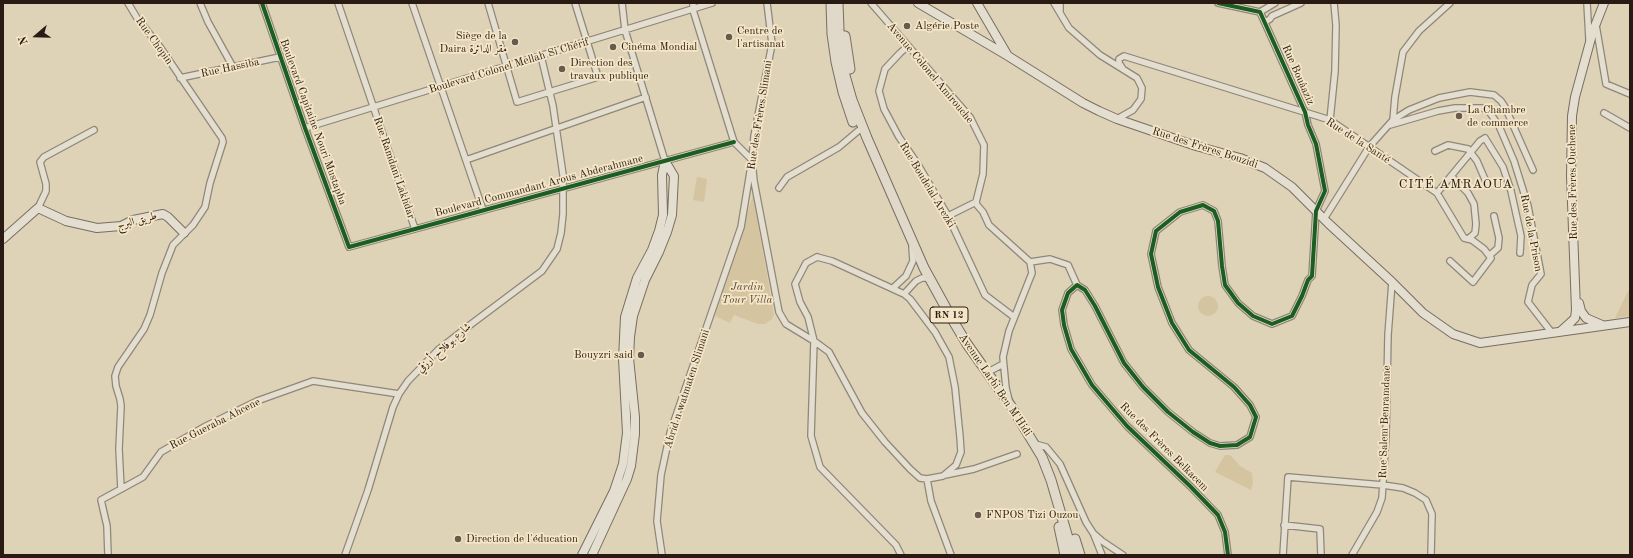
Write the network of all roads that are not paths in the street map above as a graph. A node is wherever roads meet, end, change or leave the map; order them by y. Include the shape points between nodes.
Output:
1 (128, 3) edge
2 (200, 3) edge
3 (262, 3) edge
4 (338, 3) edge
5 (412, 3) edge
6 (488, 3) edge
7 (575, 3) edge
8 (622, 3) edge
9 (693, 3) edge
10 (712, 3) edge
11 (767, 3) edge
12 (831, 3) edge
13 (838, 3) edge
14 (844, 3) edge
15 (871, 3) edge
16 (918, 3) edge
17 (977, 3) edge
18 (1054, 3) edge
19 (1060, 3) edge
20 (1218, 3) edge
21 (1275, 3) edge
22 (1301, 3) edge
23 (1334, 3) edge
24 (1450, 3) edge
25 (1587, 3) edge
26 (1604, 3) edge
27 (693, 10) junction
28 (1260, 12) junction
29 (1060, 13) junction
30 (1265, 22) junction
31 (1596, 24) junction
32 (626, 30) junction
33 (588, 41) junction
34 (1589, 44) junction
35 (908, 46) junction
36 (542, 56) junction
37 (1008, 56) junction
38 (280, 57) junction
39 (233, 67) junction
40 (507, 67) junction
41 (1123, 69) junction
42 (180, 78) junction
43 (441, 87) junction
44 (550, 93) junction
45 (1630, 94) edge
46 (646, 98) junction
47 (373, 107) junction
48 (1305, 112) junction
49 (1604, 113) dead end
50 (1117, 119) junction
51 (1330, 120) junction
52 (1392, 122) junction
53 (305, 128) junction
54 (556, 128) junction
55 (1630, 128) edge
56 (94, 130) dead end
57 (858, 131) junction
58 (866, 138) junction
59 (734, 142) junction
60 (1369, 147) junction
61 (1435, 151) dead end
62 (1471, 152) junction
63 (466, 160) junction
64 (752, 160) junction
65 (665, 161) junction
66 (1534, 170) dead end
67 (1451, 176) junction
68 (1487, 184) dead end
69 (779, 188) dead end
70 (564, 190) junction
71 (1437, 193) junction
72 (976, 202) junction
73 (38, 208) junction
74 (483, 210) junction
75 (1316, 211) junction
76 (948, 216) junction
77 (1494, 216) dead end
78 (1324, 220) junction
79 (741, 227) joint
80 (415, 229) junction
81 (184, 234) junction
82 (3, 239) edge
83 (912, 239) junction
84 (1468, 239) junction
85 (349, 247) joint
86 (1520, 253) dead end
87 (1490, 255) junction
88 (1450, 261) dead end
89 (1030, 262) junction
90 (929, 278) junction
91 (1392, 282) junction
92 (1077, 285) junction
93 (893, 288) junction
94 (904, 294) junction
95 (1576, 295) junction
96 (1014, 317) junction
97 (1630, 322) edge
98 (1603, 326) junction
99 (1557, 332) junction
100 (814, 341) junction
101 (1003, 364) junction
102 (986, 370) junction
103 (399, 394) junction
104 (1011, 406) junction
105 (1035, 444) junction
106 (1017, 454) dead end
107 (943, 476) junction
108 (927, 479) junction
109 (1051, 480) junction
110 (1383, 485) junction
111 (122, 489) junction
112 (1284, 525) junction
113 (1093, 533) junction
114 (1121, 553) edge
115 (108, 555) edge
116 (345, 555) edge
117 (582, 555) edge
118 (592, 555) edge
119 (662, 555) edge
120 (902, 555) edge
121 (951, 555) edge
122 (1065, 555) edge
123 (1073, 555) edge
124 (1080, 555) edge
125 (1102, 555) edge
126 (1110, 555) edge
127 (1228, 555) edge
128 (1283, 555) edge
129 (1321, 555) edge
130 (1352, 555) edge
131 (1431, 555) edge

1 - 42 street, Rue Chopin
2 - 39 street
3 - 38 street, Boulevard Capitaine Nouri Mustapha
4 - 47 street, Rue Ramdani Lakhdar
5 - 43 street
6 - 40 street
7 - 33 street
8 - 32 street
9 - 27 street
10 - 27 street, Boulevard Colonel Mellah Si Chérif
11 - 64 street, Rue des Frères Slimani via 772,44 754,136
12 - 57 main road, Avenue Larbi Ben M'Hidi via 834,49 840,84
13 - 58 main road, Avenue Larbi Ben M'Hidi / RN 12 via 844,72
14 - 58 main road, Avenue Larbi Ben M'Hidi via 849,63 866,125
15 - 35 street, Avenue Colonel Amirouche
16 - 37 main road, Rue des Frères Bouzidi
17 - 37 main road
18 - 29 street
19 - 29 street
20 - 28 street
21 - 28 street
22 - 30 street via 1272,16
23 - 51 street via 1335,71
24 - 52 street via 1419,32 1403,52
25 - 34 street
26 - 31 main road, Rue des Frères Ouchene
27 - 32 street, Boulevard Colonel Mellah Si Chérif
27 - 59 street
28 - 30 street, Rue Bouâaziz
29 - 41 street via 1069,28 1100,55
30 - 48 street, Rue Bouâaziz
31 - 34 main road, Rue des Frères Ouchene
31 - 45 street via 1606,84
32 - 33 street, Boulevard Colonel Mellah Si Chérif
32 - 46 street
33 - 36 street, Boulevard Colonel Mellah Si Chérif
33 - 44 street via 598,77
34 - 95 main road, Rue des Frères Ouchene via 1572,116 1571,176
35 - 72 street, Avenue Colonel Amirouche via 970,117 984,145 983,174
35 - 76 street, Rue Boudelal Arezki via 886,69 879,91 884,109 899,137
36 - 40 street, Boulevard Colonel Mellah Si Chérif
36 - 44 street, شارع بوفلاح أرزقي
37 - 50 main road, Rue des Frères Bouzidi via 1083,103
38 - 39 street, Rue Hassiba
38 - 53 street, Boulevard Capitaine Nouri Mustapha
39 - 42 street, Rue Hassiba
40 - 43 street, Boulevard Colonel Mellah Si Chérif
40 - 44 street via 517,102
41 - 48 street, Rue de la Santé via 1119,59 1124,56
41 - 50 street via 1136,78 1142,88 1141,99 1133,110
42 - 81 street, Rue Chopin via 223,142 205,207
43 - 47 street, Boulevard Colonel Mellah Si Chérif
43 - 63 street
44 - 54 street, شارع بوفلاح أرزقي
46 - 54 street
46 - 65 street
47 - 53 street, Boulevard Colonel Mellah Si Chérif
47 - 80 street, Rue Ramdani Lakhdar
48 - 51 street, Rue de la Santé
48 - 75 street, Rue Bouâaziz via 1316,144 1325,191
49 - 55 street
50 - 75 main road, Rue des Frères Bouzidi via 1265,168 1292,186
51 - 60 street, Rue de la Santé
52 - 60 street
52 - 66 street via 1409,110 1439,98 1470,92 1494,95 1505,107
52 - 99 street, Rue de la Prison via 1455,108 1488,110 1499,126 1514,161 1528,206 1541,274 1532,286 1528,302
53 - 85 street, Boulevard Capitaine Nouri Mustapha
54 - 63 street
54 - 70 street, شارع بوفلاح أرزقي
56 - 73 street via 44,157 40,162 46,191
57 - 58 main road, Avenue Larbi Ben M'Hidi
57 - 69 street via 839,147 787,177
58 - 83 main road, Avenue Larbi Ben M'Hidi / RN 12
59 - 64 street
59 - 65 street, Boulevard Commandant Arous Abderahmane
60 - 71 street, Rue de la Santé
60 - 78 street
61 - 62 street via 1455,146
62 - 67 street
62 - 68 street
62 - 86 street via 1485,138 1503,167 1521,236
63 - 74 street
64 - 79 street, Rue des Frères Slimani
64 - 100 street via 779,312 786,324
65 - 70 street, Boulevard Commandant Arous Abderahmane
65 - 117 main road via 662,175 662,220 652,250 637,278 625,317 622,359 627,433 623,464 614,492
65 - 118 main road via 674,176 672,215 659,252 645,280 633,316 630,337 629,358 635,417 631,466 628,478
67 - 71 street
67 - 84 street via 1468,193 1474,204 1475,232
70 - 74 street, Boulevard Commandant Arous Abderahmane
70 - 103 street, شارع بوفلاح أرزقي via 562,233 556,249 542,271 438,350
71 - 84 street, Rue de la Santé via 1464,238
72 - 76 street
72 - 89 street via 989,225
73 - 81 main road, طريق البرج via 66,222 97,228 121,226 147,216 164,214
73 - 82 main road
74 - 80 street, Boulevard Commandant Arous Abderahmane
75 - 78 main road, Rue des Frères Bouzidi
75 - 92 street via 1312,276 1292,316 1272,324 1253,316 1238,303 1225,285 1218,221 1214,212 1203,205 1180,212 1156,231 1151,254 1158,287 1172,323 1189,350 1234,387 1250,405 1256,417 1250,437 1236,444 1220,446 1210,443 1168,412 1143,387 1124,363 1085,290
76 - 96 street, Rue Boudelal Arezki via 985,295
77 - 87 street via 1499,238 1498,248
78 - 91 main road, Rue des Frères Bouzidi
79 - 119 street, Abrid n watmaten Slimani via 670,433 661,475 657,521
80 - 85 street, Boulevard Commandant Arous Abderahmane
81 - 111 street, Rue Chopin via 173,245 144,329 118,367 115,376 121,406 119,449
83 - 90 main road, Avenue Larbi Ben M'Hidi / RN 12
83 - 93 street via 913,261 906,276
84 - 87 street, Rue de la Santé
87 - 88 street via 1491,258 1473,282
89 - 92 street via 1050,259 1068,265
89 - 96 street via 1032,273
90 - 94 street via 916,281
90 - 102 main road, Avenue Larbi Ben M'Hidi / RN 12 via 959,332
91 - 99 main road, Rue des Frères Bouzidi via 1423,313 1453,334 1480,342
91 - 110 street, Rue Salem Benramdane
92 - 127 street, Rue des Frères Belkacem via 1068,293 1062,310 1075,358 1092,385 1127,426 1218,515 1225,532
93 - 94 street
93 - 100 street via 832,261 817,257 806,263 795,284
94 - 107 street via 935,332 949,357 961,452 956,465
95 - 98 main road, Rue des Frères Ouchene via 1586,318
95 - 99 main road, Rue des Frères Ouchene via 1575,318
96 - 101 street
97 - 98 main road, Rue des Frères Bouzidi
98 - 99 main road, Rue des Frères Bouzidi
100 - 108 street via 829,352 862,412 885,442 920,478
100 - 120 street via 811,436 820,467
101 - 102 street
101 - 104 street
102 - 104 main road, Avenue Larbi Ben M'Hidi / RN 12
103 - 111 street, Rue Gueraba Ahcene via 313,381 256,401 206,426 161,452 143,477
103 - 116 street, شارع بوفلاح أرزقي
104 - 105 main road, Avenue Larbi Ben M'Hidi / RN 12
105 - 109 main road, Avenue Larbi Ben M'Hidi / RN 12
105 - 113 street via 1046,447 1060,464
106 - 107 street via 974,469
107 - 108 street
108 - 121 street via 931,501
109 - 122 main road, Avenue Larbi Ben M'Hidi via 1051,493
109 - 123 main road, Avenue Larbi Ben M'Hidi / RN 12
109 - 124 main road, Avenue Larbi Ben M'Hidi via 1061,496
110 - 112 street via 1288,478
110 - 130 street, Rue Salem Benramdane via 1377,512
110 - 131 street via 1403,488 1426,500 1432,514
111 - 115 street, Rue Gueraba Ahcene via 101,500 107,526
112 - 128 street
112 - 129 street via 1320,529
113 - 114 street
113 - 125 street
114 - 126 street

